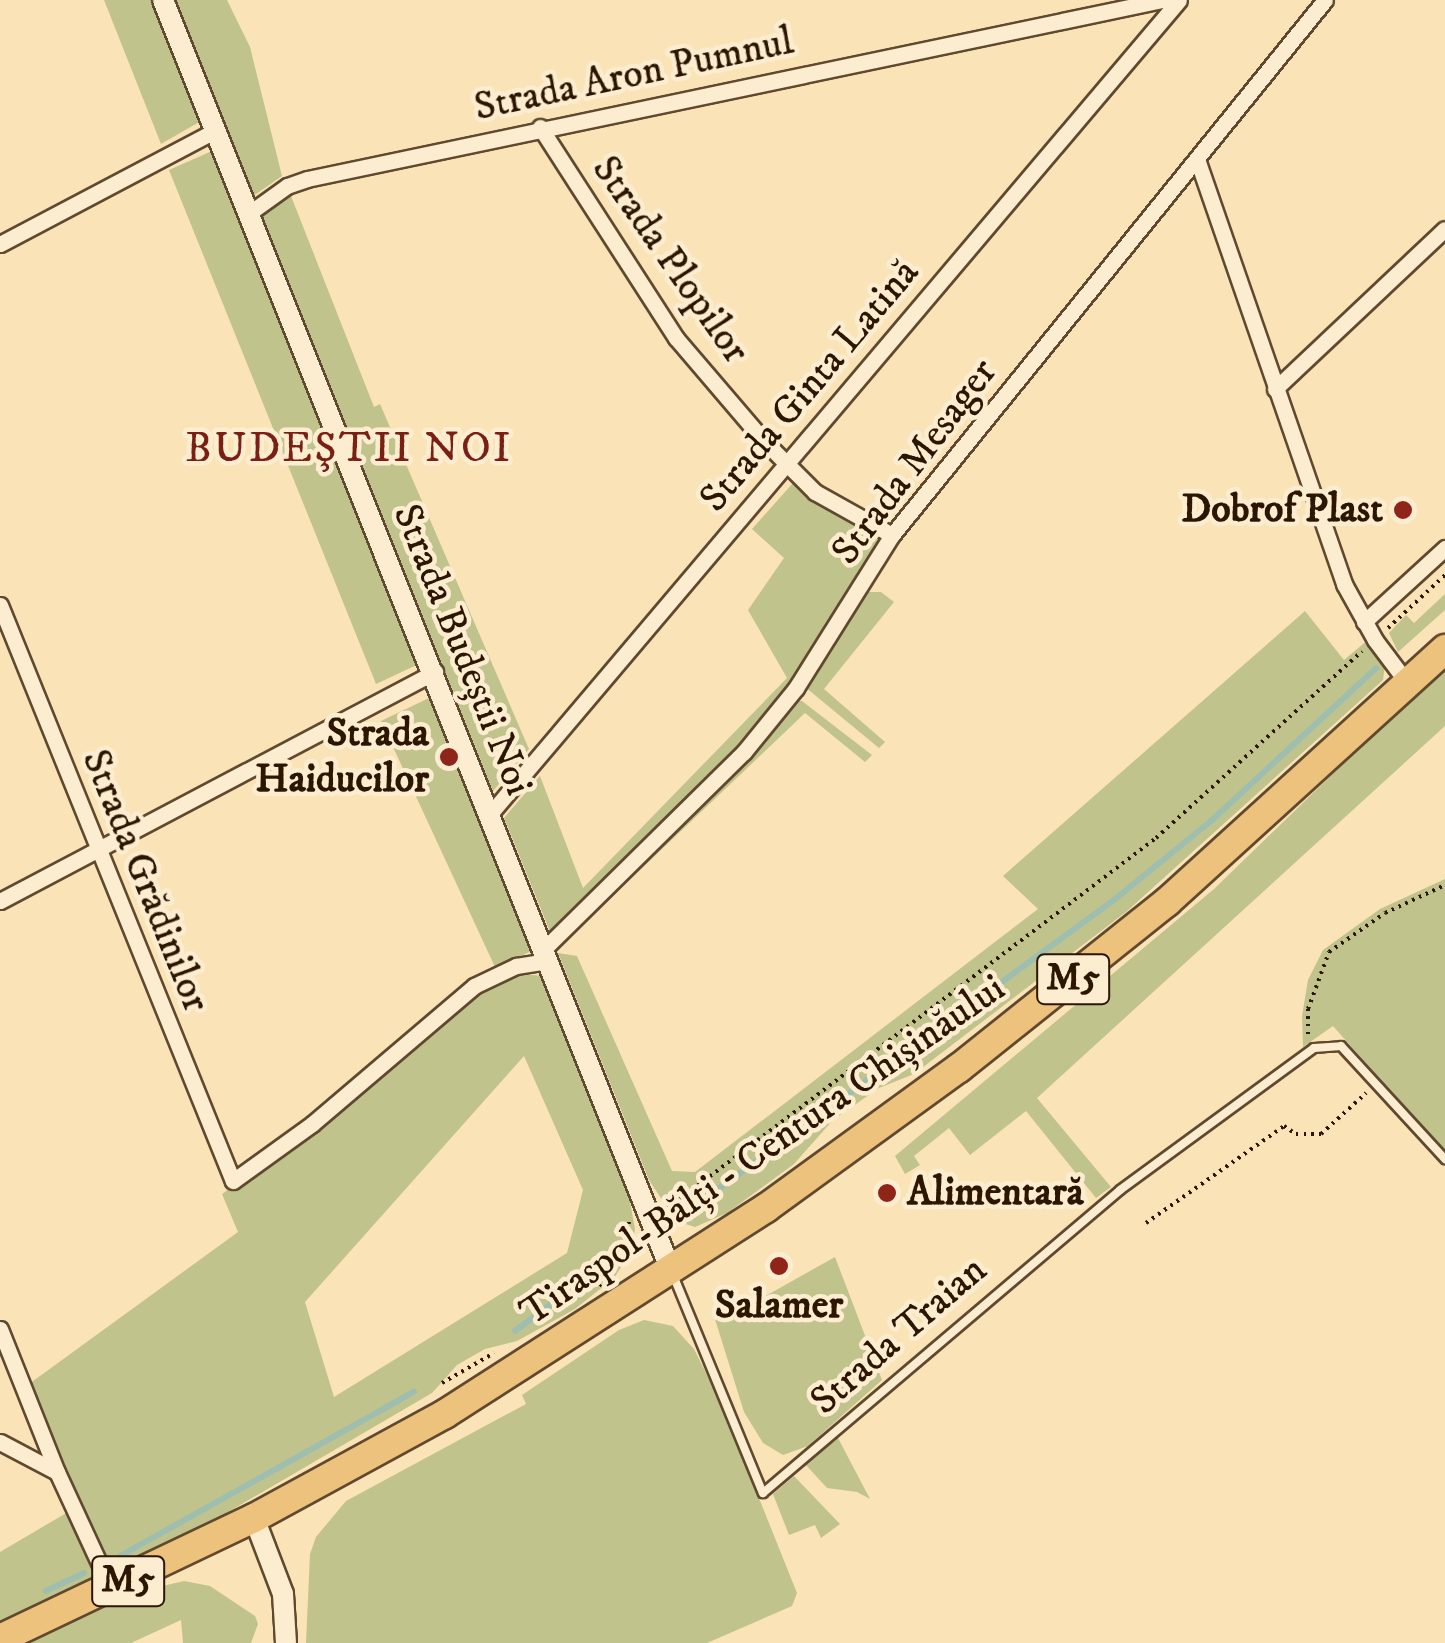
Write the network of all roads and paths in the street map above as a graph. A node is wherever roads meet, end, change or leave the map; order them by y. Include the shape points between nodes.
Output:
1 (162, 0) edge
2 (1162, 0) edge
3 (1179, 0) edge
4 (1326, 0) edge
5 (540, 127) junction
6 (214, 131) junction
7 (1197, 159) junction
8 (248, 214) junction
9 (1445, 229) edge
10 (0, 244) edge
11 (1275, 389) junction
12 (787, 466) junction
13 (892, 535) junction
14 (1445, 548) edge
15 (1445, 575) edge
16 (0, 605) edge
17 (1364, 622) junction
18 (1375, 640) junction
19 (1445, 650) edge
20 (434, 672) junction
21 (1408, 684) junction
22 (490, 814) junction
23 (98, 853) junction
24 (1445, 885) edge
25 (0, 901) edge
26 (545, 956) junction
27 (1314, 1048) junction
28 (1375, 1081) junction
29 (1445, 1159) edge
30 (652, 1220) junction
31 (1146, 1223) dead end
32 (628, 1238) dead end
33 (671, 1271) junction
34 (0, 1329) edge
35 (500, 1349) dead end
36 (442, 1383) dead end
37 (0, 1442) edge
38 (57, 1472) junction
39 (254, 1518) junction
40 (111, 1589) junction
41 (0, 1639) edge
42 (286, 1643) edge

1 - 6 street, Strada Budeștii Noi
2 - 5 street, Strada Aron Pumnul
3 - 12 street, Strada Ginta Latină
4 - 7 street, Strada Mesager
5 - 8 street, Strada Aron Pumnul via 306,179
5 - 12 street, Strada Plopilor via 676,338
6 - 8 street, Strada Budeștii Noi
6 - 10 street
7 - 11 street
7 - 13 street, Strada Mesager
8 - 20 street, Strada Budeștii Noi
9 - 11 street
11 - 17 street via 1326,540
12 - 13 street, Strada Plopilor via 815,492
12 - 22 street, Strada Ginta Latină
13 - 26 street, Strada Mesager via 796,688 744,752
14 - 17 street
15 - 18 path
16 - 23 street, Strada Grădinilor
17 - 18 street
18 - 21 street
18 - 30 path via 1156,838
19 - 21 highway, Tiraspol-Bălţi - Centura Chișinăului / M5
20 - 22 street, Strada Budeștii Noi
20 - 23 street
21 - 33 highway, Tiraspol-Bălţi - Centura Chișinăului / M5 via 1168,902 1050,998 873,1132
22 - 26 street, Strada Budeștii Noi
23 - 25 street
23 - 26 street, Strada Grădinilor via 232,1181 312,1124 474,986
24 - 27 path via 1385,913 1329,952 1308,1008
26 - 30 street, Strada Budeștii Noi
27 - 28 lane via 1340,1046
27 - 33 lane, Strada Traian via 1090,1214 763,1492
28 - 29 lane
28 - 31 path via 1321,1134 1296,1134 1284,1126
30 - 32 path
30 - 33 street, Strada Budeștii Noi
33 - 39 highway, Tiraspol-Bălţi - Centura Chișinăului / M5 via 445,1414
34 - 38 street
35 - 36 path
37 - 38 street
38 - 40 street
39 - 40 highway, Tiraspol-Bălţi - Centura Chișinăului / M5
39 - 42 street via 283,1594
40 - 41 highway, Tiraspol-Bălţi - Centura Chișinăului / M5

